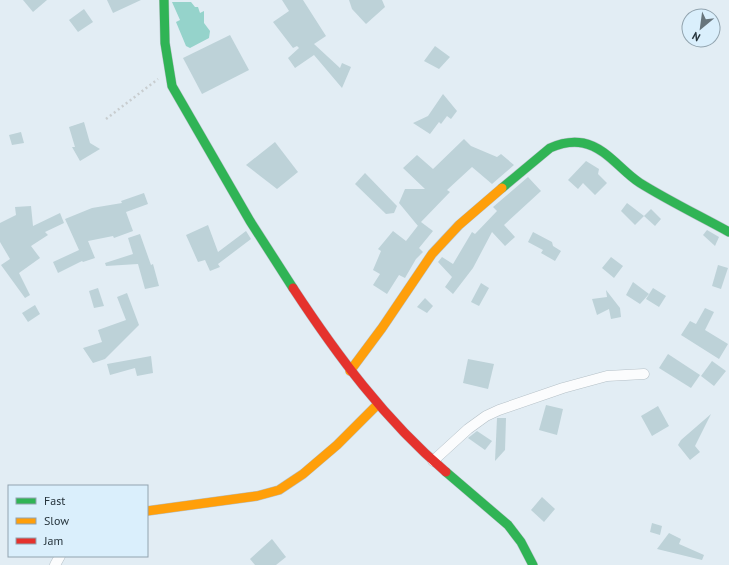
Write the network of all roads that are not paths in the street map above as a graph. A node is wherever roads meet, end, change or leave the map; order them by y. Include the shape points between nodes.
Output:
1 (164, 0) edge
2 (729, 232) edge
3 (350, 371) junction
4 (644, 374) dead end
5 (378, 404) junction
6 (433, 460) junction
7 (148, 511) edge
8 (533, 565) edge

1 - 3 street via 168,71 178,98 195,123 250,221
2 - 3 street via 639,182 613,159 593,147 572,142 559,144 528,165 459,225 432,254
3 - 5 street
4 - 6 street via 606,376 499,410 468,429
5 - 6 street
5 - 7 street via 337,445 303,474 279,490 256,496
6 - 8 street via 508,525 521,542

